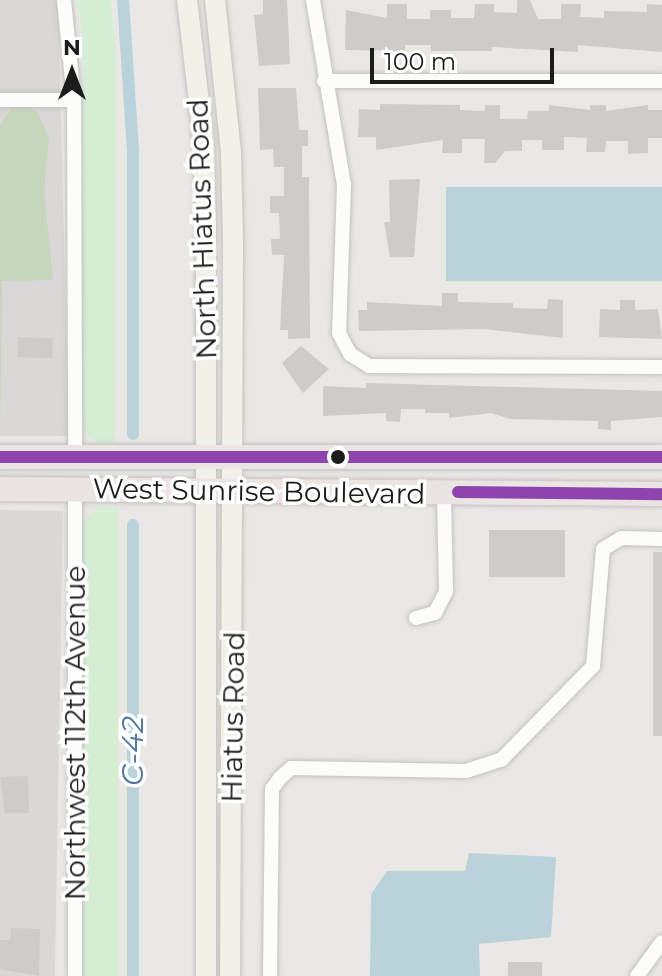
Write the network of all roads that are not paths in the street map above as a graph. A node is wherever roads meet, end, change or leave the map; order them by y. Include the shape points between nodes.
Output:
1 (64, 0) edge
2 (187, 0) edge
3 (215, 0) edge
4 (313, 0) edge
5 (324, 81) junction
6 (662, 81) edge
7 (0, 100) edge
8 (74, 100) junction
9 (662, 367) edge
10 (0, 457) edge
11 (75, 457) junction
12 (662, 457) edge
13 (207, 458) junction
14 (236, 458) junction
15 (0, 489) edge
16 (75, 489) junction
17 (207, 491) junction
18 (235, 491) junction
19 (444, 492) junction
20 (662, 494) edge
21 (662, 539) edge
22 (416, 618) dead end
23 (662, 942) edge
24 (75, 976) edge
25 (206, 976) edge
26 (230, 976) edge
27 (270, 976) edge
28 (637, 976) edge

1 - 8 street
2 - 13 main road, North Hiatus Road via 204,145
3 - 14 main road, North Hiatus Road via 231,153
4 - 5 street
5 - 6 street
5 - 9 street via 344,185 339,333 350,354 369,366
7 - 8 street
8 - 11 street
10 - 11 highway, West Sunrise Boulevard
11 - 13 highway, West Sunrise Boulevard
12 - 14 highway, West Sunrise Boulevard
13 - 14 highway, West Sunrise Boulevard
13 - 17 main road, Hiatus Road
14 - 18 main road, Hiatus Road
15 - 16 highway, West Sunrise Boulevard
16 - 17 highway, West Sunrise Boulevard
16 - 24 street, Northwest 112th Avenue
17 - 18 highway, West Sunrise Boulevard
17 - 25 main road, Hiatus Road
18 - 19 highway, West Sunrise Boulevard
18 - 26 main road, Hiatus Road
19 - 20 highway, West Sunrise Boulevard
19 - 22 street via 446,591 435,613
21 - 27 street via 621,538 603,549 593,666 502,759 466,771 291,768 280,778 272,789
23 - 28 street

